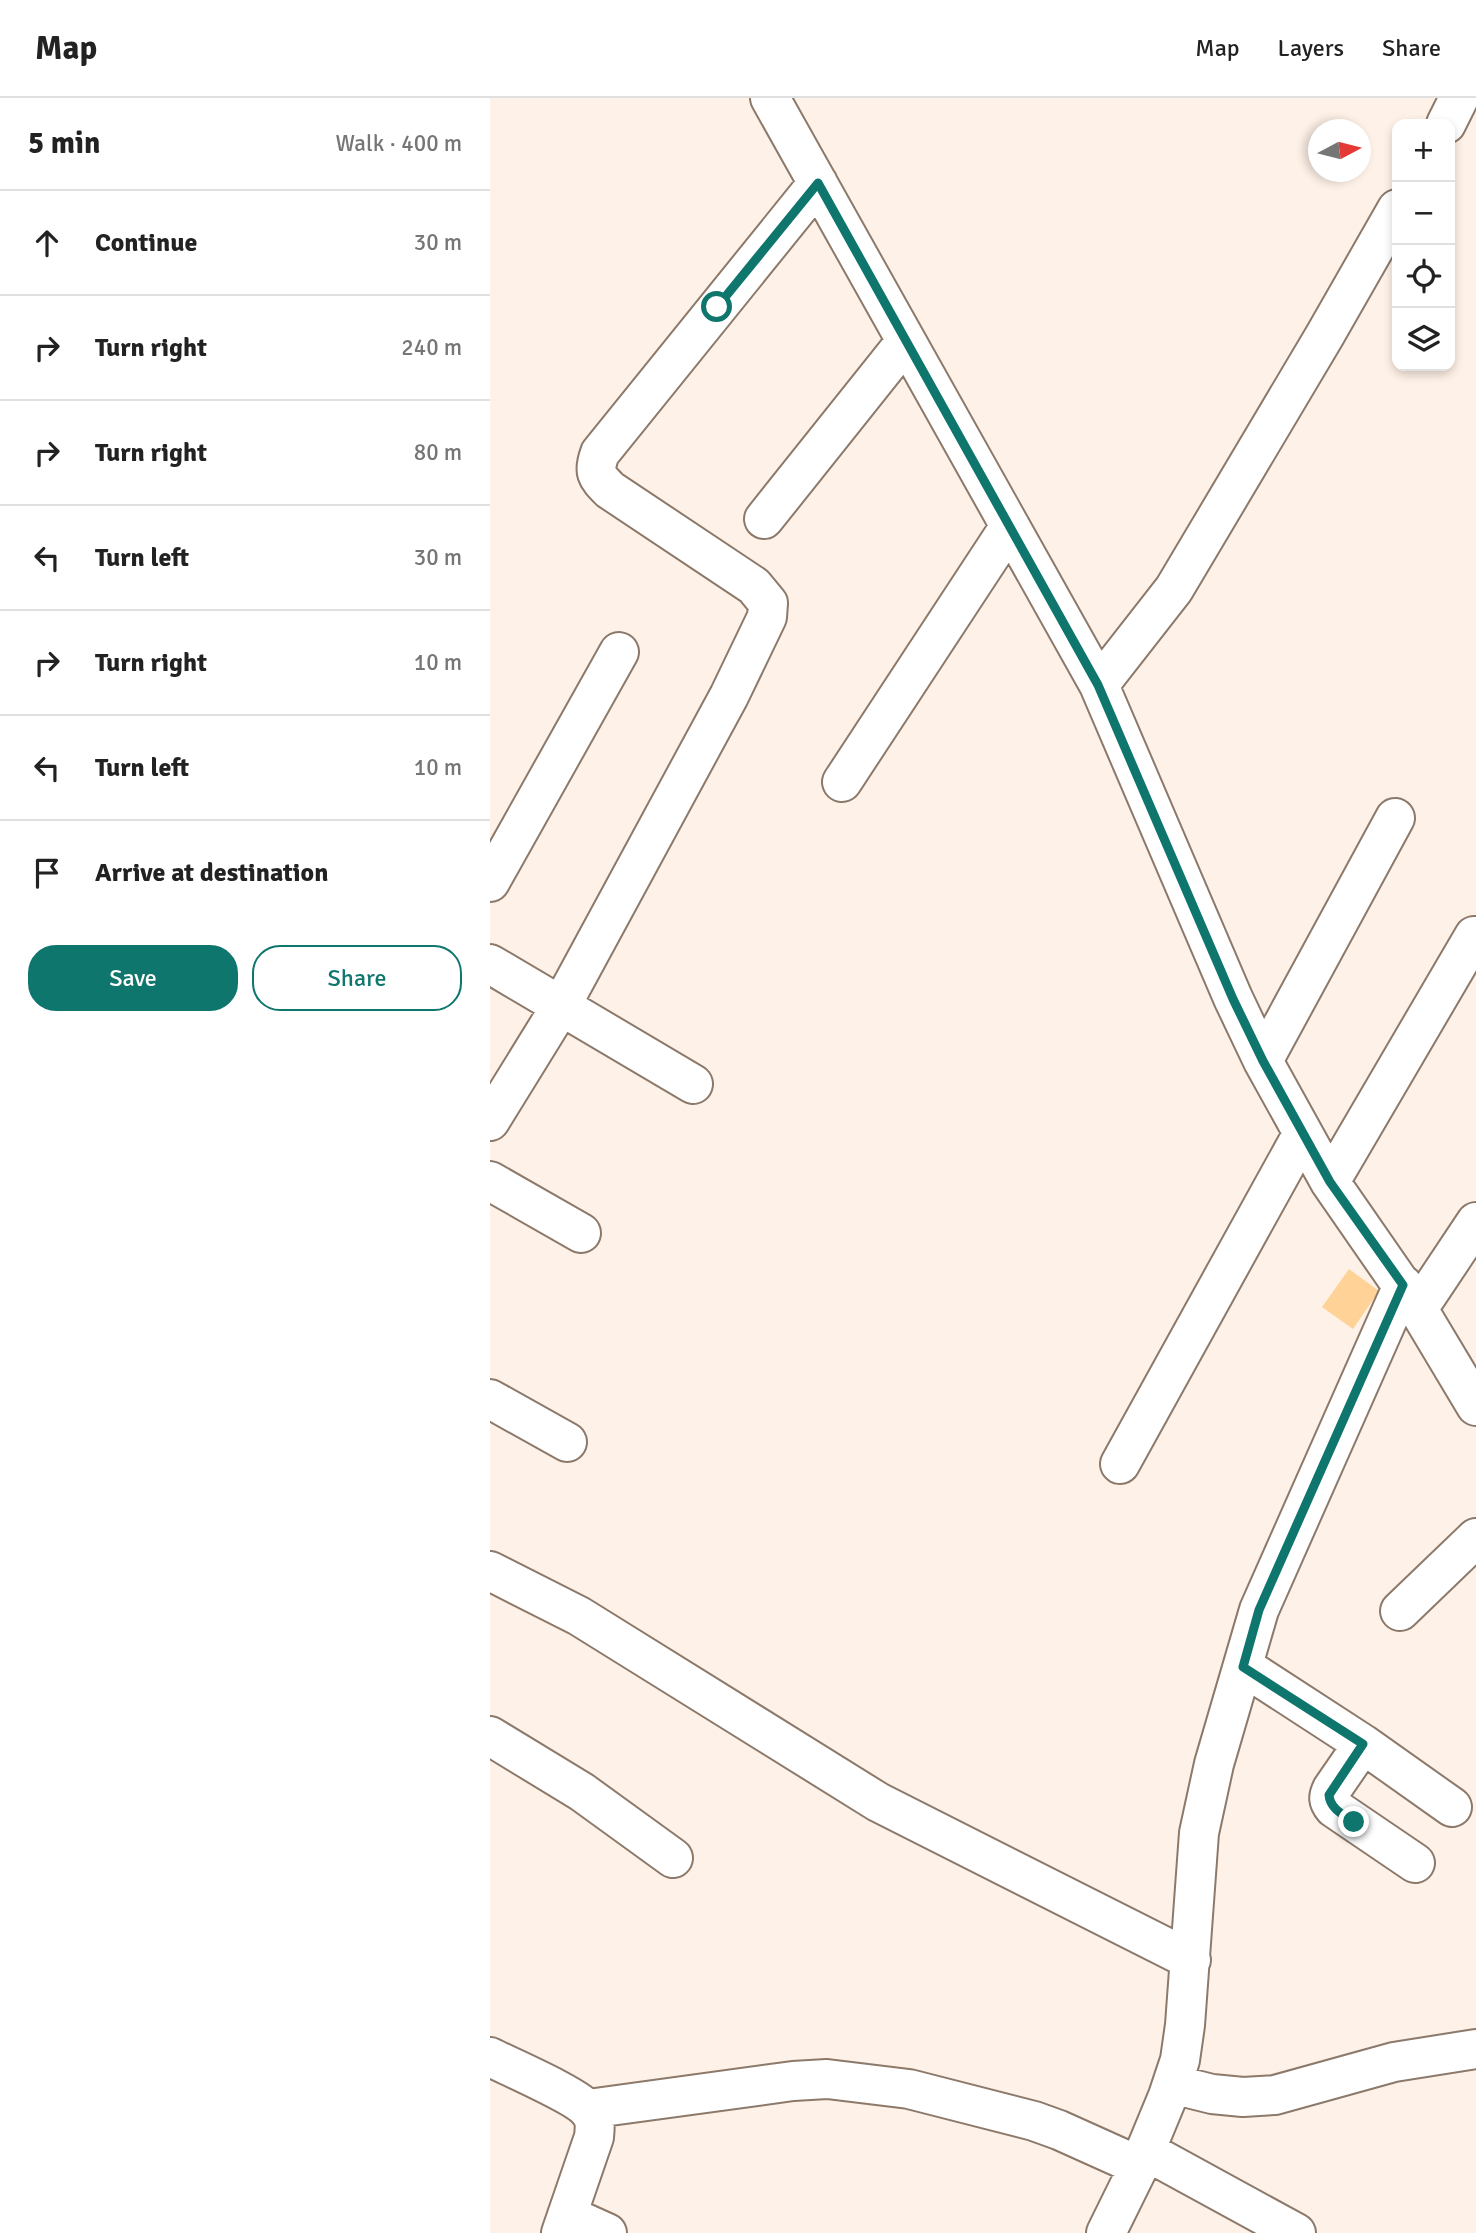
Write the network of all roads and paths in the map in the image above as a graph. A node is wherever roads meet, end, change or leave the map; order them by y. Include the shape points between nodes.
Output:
1 (770, 98) edge
2 (1459, 98) edge
3 (1448, 119) edge
4 (818, 183) junction
5 (1392, 218) edge
6 (906, 341) junction
7 (764, 519) dead end
8 (1010, 526) junction
9 (619, 652) dead end
10 (1098, 685) junction
11 (842, 782) dead end
12 (1395, 818) dead end
13 (490, 883) edge
14 (1474, 936) dead end
15 (490, 964) edge
16 (561, 1006) junction
17 (1263, 1061) junction
18 (693, 1084) dead end
19 (490, 1121) edge
20 (1303, 1133) junction
21 (490, 1181) edge
22 (1330, 1182) junction
23 (1476, 1222) edge
24 (581, 1233) dead end
25 (1411, 1297) junction
26 (490, 1399) edge
27 (1476, 1406) edge
28 (567, 1442) dead end
29 (1120, 1464) dead end
30 (1476, 1538) edge
31 (490, 1571) edge
32 (1400, 1611) dead end
33 (1243, 1667) junction
34 (490, 1736) edge
35 (1363, 1744) junction
36 (1451, 1807) dead end
37 (673, 1858) dead end
38 (1415, 1863) dead end
39 (1191, 1960) junction
40 (1476, 2049) edge
41 (490, 2057) edge
42 (1172, 2084) junction
43 (588, 2109) junction
44 (1142, 2159) junction
45 (564, 2224) edge
46 (1108, 2232) edge
47 (607, 2233) edge
48 (1296, 2233) edge

1 - 4 street
2 - 3 street
4 - 6 street
4 - 16 street via 600,453 596,465 598,478 610,490 754,586 768,603 767,617 729,696
5 - 10 street via 1174,589
6 - 7 street
6 - 8 street
8 - 10 street
8 - 11 street
9 - 13 street
10 - 17 street
12 - 17 street
14 - 22 street
15 - 16 street
16 - 18 street
16 - 19 street
17 - 20 street
20 - 22 street
20 - 29 street
21 - 24 street
22 - 25 street
23 - 25 street
25 - 27 street
25 - 33 street via 1259,1610
26 - 28 street
30 - 32 street
31 - 39 street via 579,1616 878,1802
33 - 35 street
33 - 39 street via 1199,1833
34 - 37 street via 582,1792
35 - 36 street
35 - 38 street via 1332,1789 1330,1802
39 - 42 street via 1180,2060
40 - 42 street via 1394,2062 1275,2095 1212,2094
41 - 43 street
42 - 44 street
43 - 44 street via 827,2080 909,2089 1034,2121
43 - 45 street via 596,2122 594,2137
44 - 46 street
44 - 48 street
45 - 47 street

